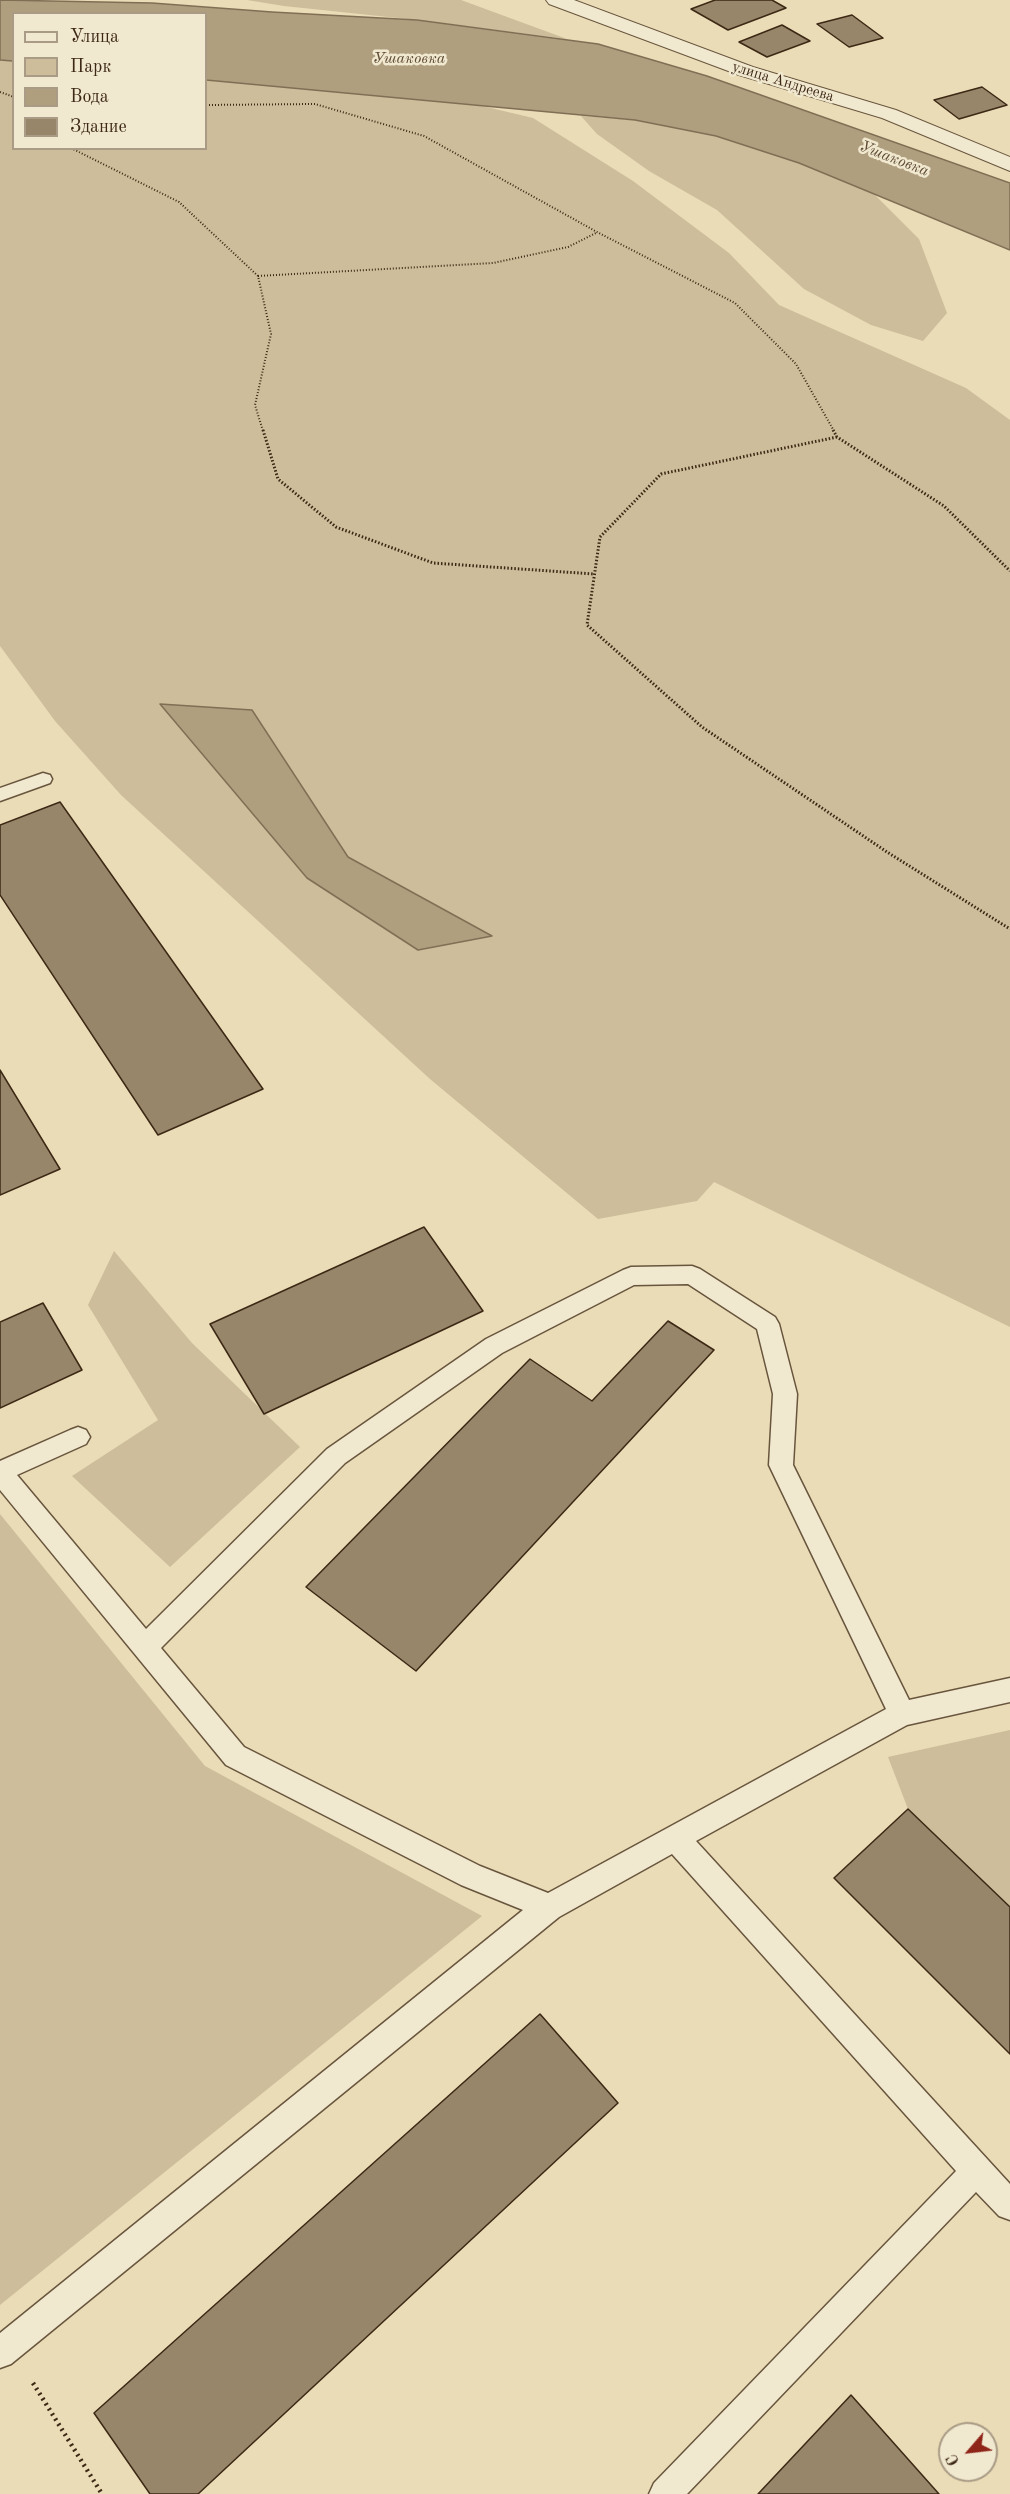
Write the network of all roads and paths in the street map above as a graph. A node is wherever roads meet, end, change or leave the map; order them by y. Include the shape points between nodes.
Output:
1 (556, 0) edge
2 (207, 105) edge
3 (75, 150) edge
4 (1010, 165) edge
5 (597, 232) junction
6 (258, 276) junction
7 (837, 437) junction
8 (1010, 571) edge
9 (594, 574) junction
10 (43, 779) dead end
11 (0, 795) edge
12 (1010, 929) edge
13 (78, 1437) dead end
14 (0, 1472) edge
15 (145, 1647) junction
16 (1010, 1690) edge
17 (902, 1714) junction
18 (676, 1838) junction
19 (549, 1907) junction
20 (976, 2171) junction
21 (1010, 2205) edge
22 (5, 2349) edge
23 (102, 2494) edge
24 (665, 2494) edge

1 - 4 street, улица Андреева via 746,72 889,114
2 - 5 path via 315,104 424,136
3 - 6 path via 179,202
5 - 6 path via 568,247 493,263
5 - 7 path via 735,303 796,364
6 - 9 path via 271,334 255,405 279,479 336,527 433,563
7 - 8 path via 945,506
7 - 9 path via 661,474 600,537
9 - 12 path via 587,625 702,727 887,852
10 - 11 lane
13 - 14 lane
14 - 15 lane
15 - 17 lane via 336,1456 494,1346 631,1276 692,1275 767,1324 784,1394 781,1465
15 - 19 lane via 235,1756 471,1876
16 - 17 lane
17 - 18 lane
18 - 19 lane
18 - 20 lane
19 - 22 lane
20 - 21 lane
20 - 24 lane
22 - 23 path

